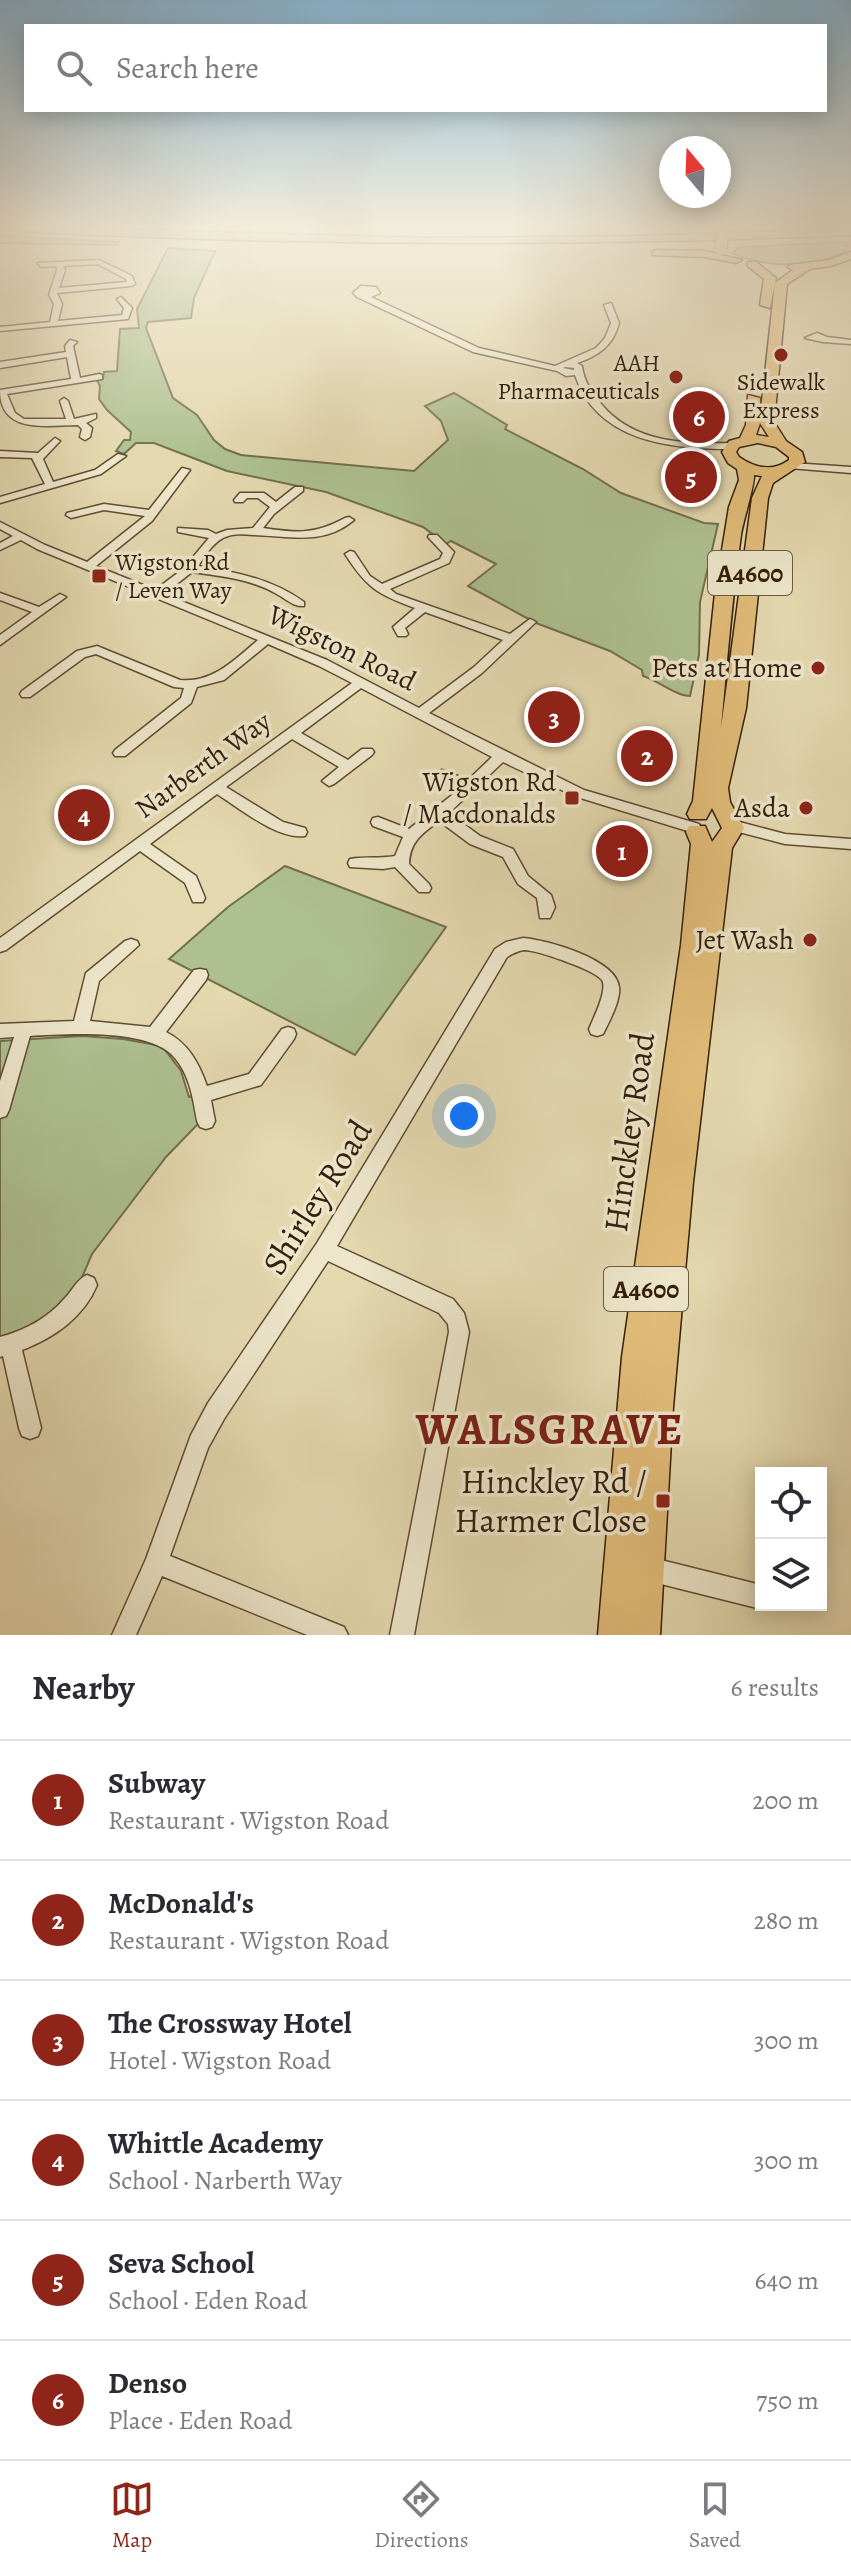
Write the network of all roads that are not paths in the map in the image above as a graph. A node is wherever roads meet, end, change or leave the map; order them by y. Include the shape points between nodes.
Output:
1 (57, 302) edge
2 (124, 302) edge
3 (374, 302) edge
4 (766, 302) edge
5 (779, 302) edge
6 (379, 305) joint
7 (608, 305) dead end
8 (53, 324) junction
9 (0, 329) edge
10 (819, 335) dead end
11 (851, 342) edge
12 (759, 352) dead end
13 (588, 358) junction
14 (0, 365) edge
15 (563, 368) junction
16 (579, 370) junction
17 (99, 377) dead end
18 (755, 378) dead end
19 (76, 381) junction
20 (582, 385) junction
21 (1, 393) edge
22 (64, 401) dead end
23 (93, 416) dead end
24 (75, 420) junction
25 (85, 437) dead end
26 (747, 440) junction
27 (55, 441) dead end
28 (781, 444) junction
29 (0, 454) edge
30 (121, 456) dead end
31 (39, 457) junction
32 (736, 458) junction
33 (788, 463) junction
34 (851, 468) edge
35 (185, 470) dead end
36 (50, 485) junction
37 (299, 489) dead end
38 (240, 495) dead end
39 (0, 500) edge
40 (274, 505) junction
41 (152, 514) junction
42 (71, 515) dead end
43 (349, 520) dead end
44 (0, 525) edge
45 (182, 530) dead end
46 (255, 532) junction
47 (19, 537) junction
48 (433, 537) dead end
49 (216, 538) junction
50 (0, 547) edge
51 (350, 554) dead end
52 (89, 566) junction
53 (190, 568) junction
54 (381, 589) junction
55 (157, 594) junction
56 (0, 596) edge
57 (60, 597) dead end
58 (300, 604) dead end
59 (424, 607) junction
60 (39, 611) junction
61 (530, 622) dead end
62 (397, 629) dead end
63 (267, 639) junction
64 (511, 639) junction
65 (0, 641) edge
66 (360, 683) junction
67 (191, 685) junction
68 (26, 694) dead end
69 (419, 714) junction
70 (291, 733) junction
71 (367, 752) dead end
72 (120, 753) dead end
73 (501, 756) junction
74 (348, 766) junction
75 (442, 775) dead end
76 (329, 781) dead end
77 (469, 786) junction
78 (217, 788) junction
79 (440, 814) junction
80 (378, 822) dead end
81 (696, 823) junction
82 (730, 828) junction
83 (300, 832) dead end
84 (411, 835) junction
85 (140, 844) junction
86 (851, 844) edge
87 (401, 860) junction
88 (355, 863) dead end
89 (424, 888) dead end
90 (198, 898) dead end
91 (545, 914) dead end
92 (131, 945) dead end
93 (0, 946) edge
94 (200, 975) dead end
95 (80, 1029) junction
96 (597, 1029) dead end
97 (24, 1030) junction
98 (0, 1031) edge
99 (288, 1034) dead end
100 (154, 1035) junction
101 (201, 1095) junction
102 (0, 1110) edge
103 (206, 1121) dead end
104 (324, 1250) junction
105 (87, 1285) dead end
106 (5, 1346) edge
107 (30, 1428) dead end
108 (156, 1562) junction
109 (645, 1568) junction
110 (755, 1596) edge
111 (124, 1635) edge
112 (336, 1635) edge
113 (402, 1635) edge
114 (617, 1635) edge
115 (641, 1635) edge

1 - 8 street
2 - 8 street via 127,317
3 - 6 street
4 - 12 highway
5 - 28 highway via 767,422
6 - 15 street via 467,346
7 - 13 street via 614,330
8 - 9 street
10 - 11 street
13 - 15 street
13 - 16 street
14 - 19 street via 69,346
15 - 16 street
15 - 20 street
16 - 20 street
17 - 19 street
18 - 26 highway via 753,425
19 - 21 street
20 - 32 street via 614,424 647,439
21 - 24 street via 17,424
22 - 24 street
23 - 24 street
24 - 25 street via 87,428
26 - 28 highway
26 - 32 highway
27 - 31 street
28 - 33 highway
29 - 31 street
30 - 36 street via 103,470
31 - 36 street
32 - 33 highway
32 - 81 highway, Hinckley Road / A4600 via 747,480 727,565 704,801
33 - 34 street
33 - 82 highway, A4600 via 765,483 760,498 736,708 717,788
35 - 41 street
36 - 39 street
37 - 40 street
38 - 40 street via 260,495
40 - 46 street
41 - 42 street via 109,507
41 - 52 street
43 - 46 street via 331,531 301,537
44 - 47 street, Wigston Road
45 - 49 street
46 - 49 street
47 - 50 street
47 - 52 street, Wigston Road
48 - 54 street via 449,552 445,561
49 - 53 street
51 - 54 street
52 - 55 street, Wigston Road
53 - 55 street
53 - 58 street via 253,579
54 - 59 street
55 - 63 street, Wigston Road
56 - 60 street
57 - 60 street
59 - 62 street
59 - 64 street
60 - 65 street
61 - 64 street
63 - 66 street, Wigston Road
63 - 67 street via 220,677
64 - 69 street
66 - 69 street, Wigston Road
66 - 70 street, Narberth Way
67 - 68 street via 97,650 81,654 62,674
67 - 72 street via 187,700
69 - 73 street, Wigston Road
70 - 74 street
70 - 78 street, Narberth Way
71 - 74 street
73 - 77 street
73 - 81 street, Wigston Road via 609,804
74 - 76 street
75 - 77 street
77 - 79 street
78 - 83 street via 278,826
78 - 85 street, Narberth Way
79 - 84 street
79 - 91 street via 475,840 508,853 523,880 544,895
80 - 84 street
81 - 82 highway via 714,839
81 - 114 highway, Hinckley Road / A4600 via 702,844 693,945 638,1357
82 - 86 street via 802,842
82 - 109 highway, Hinckley Road / A4600 via 721,847 679,1182
84 - 87 street
85 - 90 street via 191,880
85 - 93 street, Narberth Way
87 - 88 street
87 - 89 street
92 - 95 street via 92,978
94 - 100 street
95 - 97 street
95 - 100 street
96 - 104 street, Shirley Road via 612,990 609,977 531,944 507,947
97 - 98 street
97 - 102 street
99 - 101 street via 255,1080
100 - 101 street via 180,1053
101 - 103 street
104 - 108 street, Shirley Road via 204,1432
104 - 113 street via 446,1306 457,1320 459,1332
105 - 106 street via 42,1333
106 - 107 street
108 - 111 street, Shirley Road
108 - 112 street
109 - 110 street
109 - 115 highway, Hinckley Road / A4600

